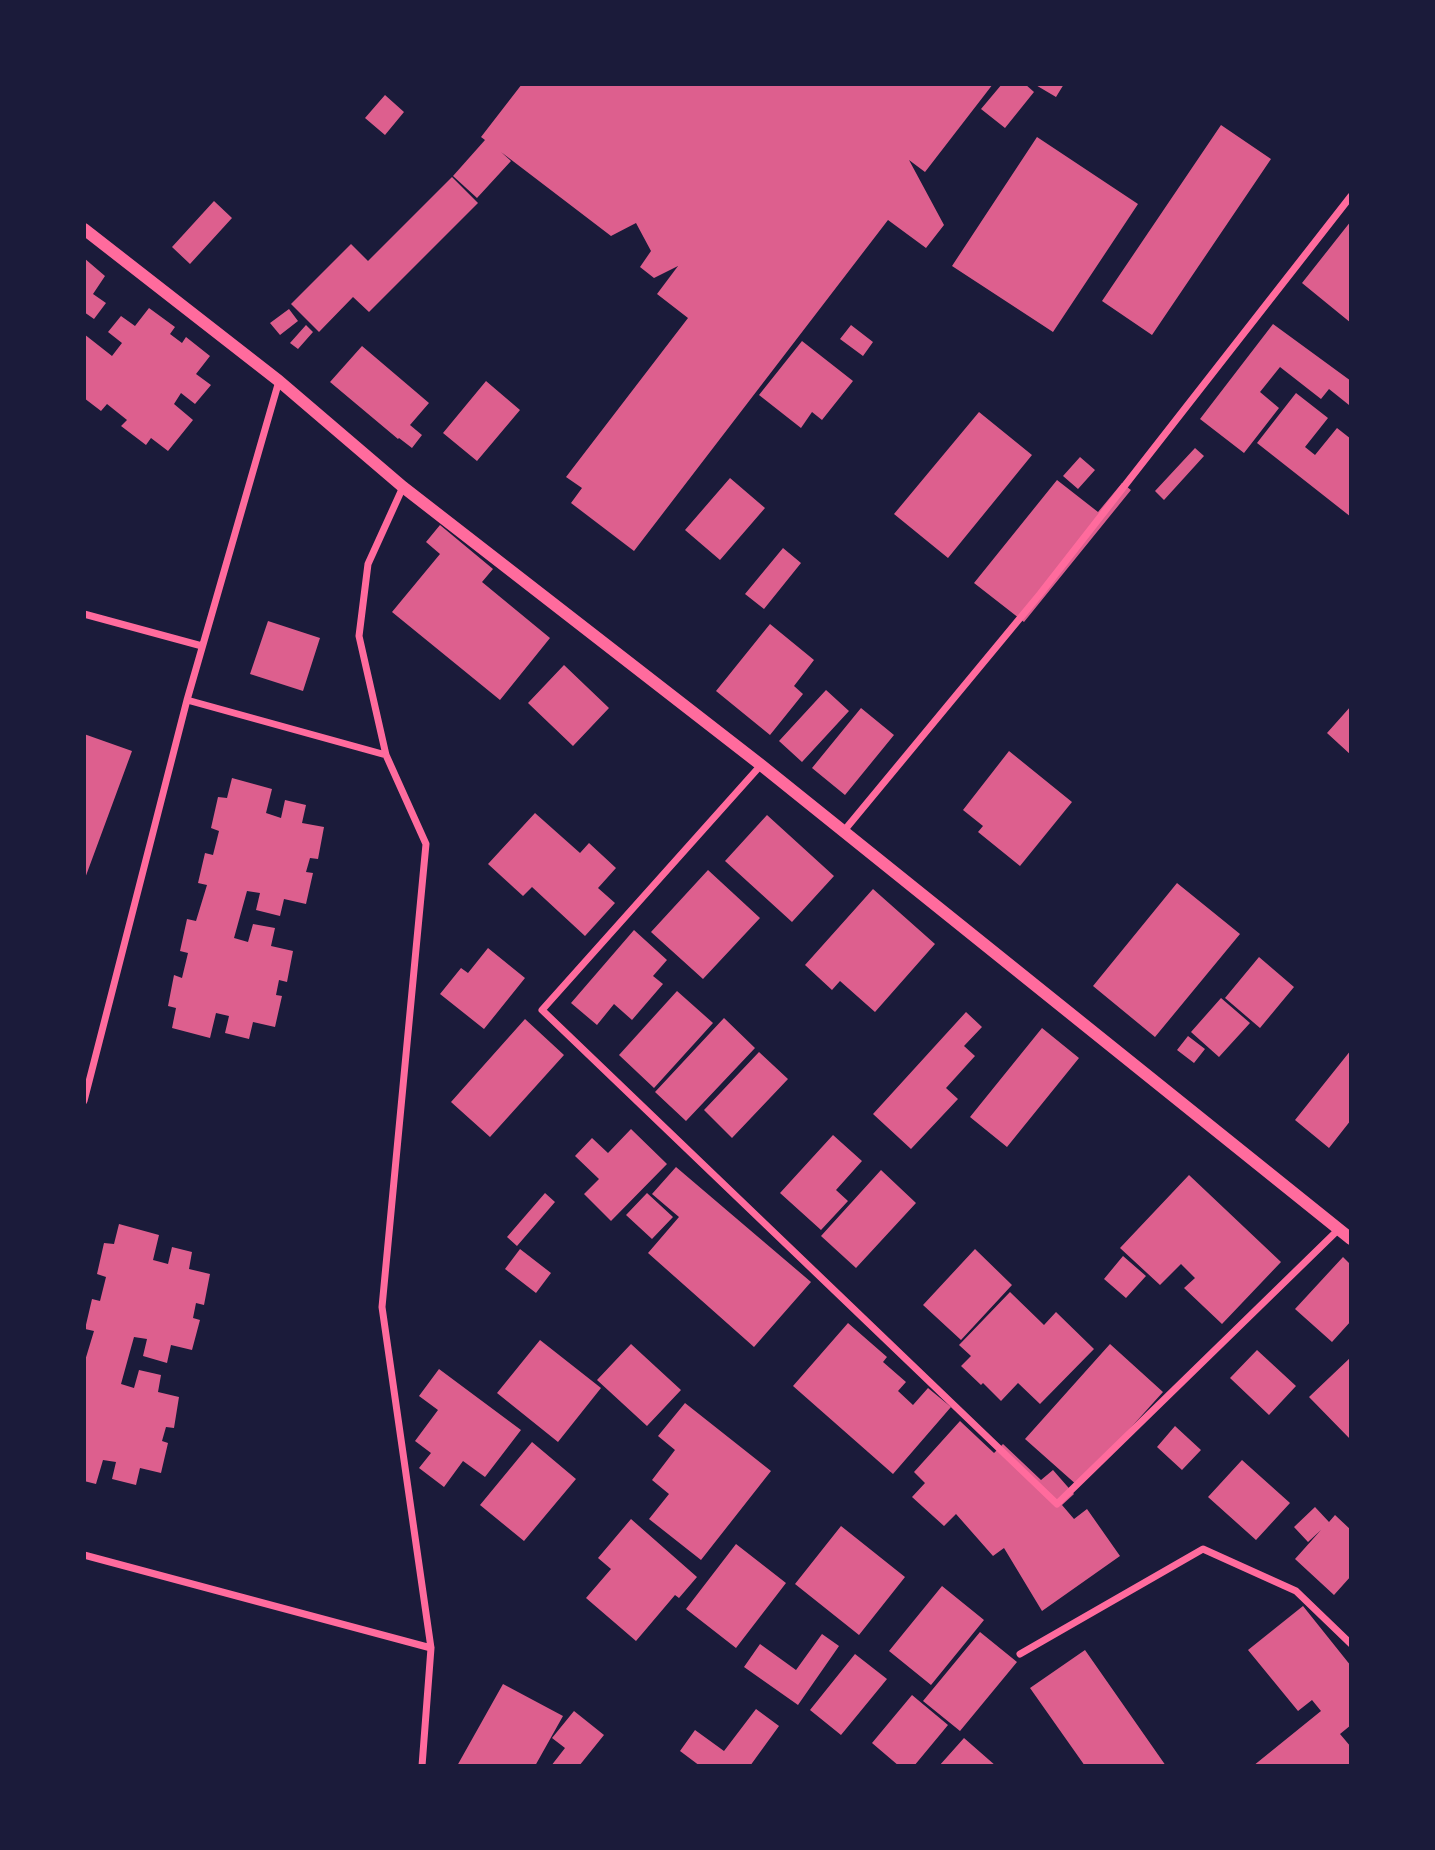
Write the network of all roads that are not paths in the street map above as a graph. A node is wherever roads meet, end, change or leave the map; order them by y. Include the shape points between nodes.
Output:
1 (1351, 196) edge
2 (84, 229) edge
3 (279, 381) junction
4 (403, 487) junction
5 (84, 614) edge
6 (202, 646) junction
7 (187, 700) junction
8 (386, 755) junction
9 (761, 765) junction
10 (842, 833) junction
11 (84, 1101) edge
12 (1339, 1228) junction
13 (1351, 1239) edge
14 (84, 1555) edge
15 (1351, 1644) edge
16 (431, 1648) junction
17 (1020, 1654) dead end
18 (422, 1766) edge

1 - 10 street via 1040,594
2 - 3 street
3 - 4 street
3 - 6 street
4 - 8 street via 368,564 359,636
4 - 9 street
5 - 6 street
6 - 7 street
7 - 8 street
7 - 11 street
8 - 16 street via 426,844 382,1307
9 - 10 street
9 - 12 street via 542,1010 1057,1504
10 - 12 street
12 - 13 street
14 - 16 street
15 - 17 street via 1296,1591 1203,1549
16 - 18 street

